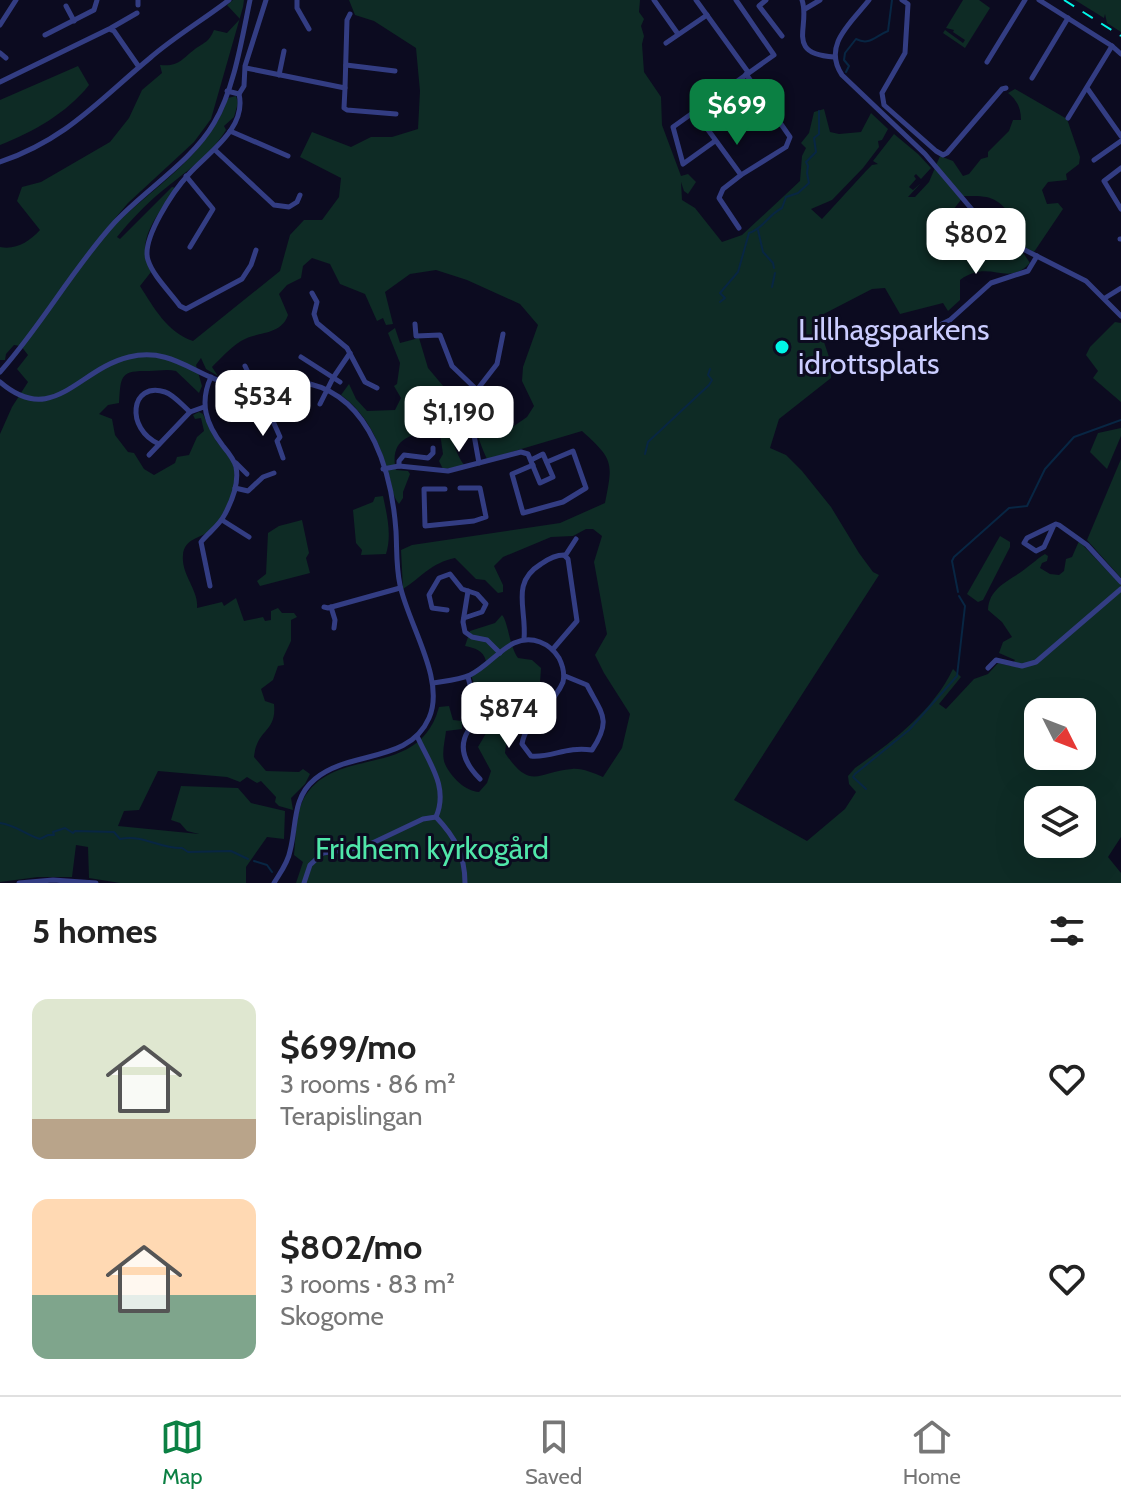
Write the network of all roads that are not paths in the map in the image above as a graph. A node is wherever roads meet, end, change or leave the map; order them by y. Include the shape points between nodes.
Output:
1 (16, 0) edge
2 (97, 0) edge
3 (229, 0) edge
4 (250, 0) edge
5 (266, 0) edge
6 (297, 0) edge
7 (654, 0) edge
8 (696, 0) edge
9 (736, 0) edge
10 (766, 0) edge
11 (802, 0) edge
12 (820, 0) edge
13 (869, 0) edge
14 (1025, 0) edge
15 (1039, 0) edge
16 (907, 1) edge
17 (66, 6) dead end
18 (805, 9) junction
19 (137, 13) dead end
20 (350, 14) dead end
21 (707, 15) junction
22 (1068, 18) junction
23 (74, 21) junction
24 (0, 25) edge
25 (110, 29) junction
26 (309, 29) dead end
27 (678, 34) junction
28 (45, 35) dead end
29 (782, 36) dead end
30 (666, 43) dead end
31 (1112, 46) junction
32 (284, 51) dead end
33 (1121, 54) edge
34 (834, 57) junction
35 (987, 62) dead end
36 (346, 65) junction
37 (139, 67) junction
38 (246, 68) junction
39 (395, 71) dead end
40 (747, 73) junction
41 (279, 75) junction
42 (1032, 78) dead end
43 (0, 82) edge
44 (345, 88) junction
45 (1006, 88) dead end
46 (1087, 88) junction
47 (227, 91) junction
48 (239, 94) junction
49 (695, 112) junction
50 (396, 114) dead end
51 (1068, 118) dead end
52 (230, 131) junction
53 (1121, 138) edge
54 (715, 141) junction
55 (215, 150) junction
56 (288, 156) dead end
57 (1094, 160) dead end
58 (0, 162) edge
59 (1121, 168) edge
60 (741, 175) junction
61 (186, 176) junction
62 (300, 195) dead end
63 (1121, 209) edge
64 (739, 228) dead end
65 (190, 247) dead end
66 (256, 250) dead end
67 (1037, 256) junction
68 (1121, 288) edge
69 (312, 293) dead end
70 (1105, 298) junction
71 (1121, 316) edge
72 (415, 324) dead end
73 (439, 327) dead end
74 (934, 328) dead end
75 (503, 334) dead end
76 (440, 335) junction
77 (350, 353) junction
78 (301, 357) dead end
79 (245, 366) dead end
80 (0, 372) edge
81 (211, 377) junction
82 (333, 378) junction
83 (0, 382) edge
84 (340, 382) dead end
85 (254, 385) junction
86 (377, 388) dead end
87 (327, 390) junction
88 (477, 390) junction
89 (320, 404) dead end
90 (204, 407) junction
91 (268, 410) dead end
92 (190, 412) junction
93 (159, 444) junction
94 (433, 448) dead end
95 (149, 455) dead end
96 (283, 458) dead end
97 (235, 463) junction
98 (479, 463) junction
99 (548, 464) junction
100 (399, 466) junction
101 (533, 466) junction
102 (383, 469) junction
103 (274, 473) dead end
104 (247, 474) dead end
105 (235, 488) junction
106 (460, 488) dead end
107 (445, 489) dead end
108 (222, 520) junction
109 (1054, 525) junction
110 (249, 537) dead end
111 (576, 539) dead end
112 (565, 556) junction
113 (1121, 582) edge
114 (210, 586) dead end
115 (400, 588) junction
116 (1121, 589) edge
117 (468, 591) junction
118 (447, 610) dead end
119 (464, 618) junction
120 (334, 628) dead end
121 (524, 639) junction
122 (553, 649) junction
123 (500, 653) junction
124 (988, 668) dead end
125 (565, 676) junction
126 (468, 677) junction
127 (433, 683) junction
128 (417, 736) junction
129 (480, 779) dead end
130 (436, 817) junction
131 (19, 883) edge
132 (96, 883) edge
133 (274, 883) edge
134 (304, 883) edge
135 (465, 883) edge

1 - 24 street
2 - 23 street via 94,10
3 - 37 street
4 - 47 street
5 - 38 street
6 - 26 street
7 - 27 street
8 - 21 street
9 - 40 street via 774,55
10 - 29 street via 759,6
11 - 18 street
12 - 18 street
13 - 34 street via 840,36
14 - 35 street
15 - 22 street
16 - 45 street via 905,54 881,99 936,151 947,153
17 - 23 street
18 - 34 street via 803,43 821,57
19 - 25 street
20 - 36 street
21 - 27 street
21 - 40 street
22 - 31 street
22 - 42 street
23 - 28 street
25 - 37 street
25 - 43 street
27 - 30 street
31 - 33 street
31 - 46 street
32 - 41 street
34 - 67 street via 842,75 925,154 980,220
36 - 39 street
36 - 44 street
37 - 58 street via 77,123
38 - 41 street
38 - 48 street
40 - 49 street
40 - 60 street via 790,137 786,147
41 - 44 street
44 - 50 street via 347,110
46 - 51 street
46 - 53 street
47 - 48 street
47 - 80 street via 204,138 116,221
48 - 52 street
49 - 54 street
49 - 54 street via 673,127 683,164
52 - 55 street
52 - 56 street
53 - 57 street
54 - 60 street
55 - 61 street
55 - 62 street via 274,205 292,206
59 - 63 street via 1104,181
60 - 64 street via 719,198
61 - 65 street via 213,209
61 - 66 street via 146,245 150,265 180,306 188,308 242,279
67 - 70 street via 1080,277
67 - 74 street via 1028,271 991,283
68 - 70 street
69 - 77 street via 317,322
70 - 71 street
72 - 76 street via 416,336
73 - 76 street
75 - 88 street via 497,364
76 - 88 street via 452,366
77 - 82 street
77 - 86 street via 362,378
78 - 82 street
79 - 85 street
81 - 83 street via 177,360 144,355 115,362 44,400 23,398
81 - 85 street
81 - 90 street
82 - 84 street
82 - 87 street
85 - 87 street via 296,382
87 - 89 street
87 - 102 street via 364,422
88 - 98 street via 469,412
90 - 92 street
90 - 97 street
91 - 96 street
92 - 93 street
92 - 93 street via 167,392 155,390 141,397 135,409 137,423
93 - 95 street
94 - 100 street via 428,458 404,455
97 - 104 street
97 - 105 street
98 - 100 street via 448,471
98 - 101 street via 521,452
99 - 101 street
99 - 101 street via 543,454
99 - 101 street via 553,477 540,483
99 - 101 street via 573,451 586,488 563,502 523,513 512,474
100 - 102 street
102 - 115 street
103 - 105 street via 248,491
105 - 108 street
106 - 107 street via 480,488 486,517 425,526 424,489
108 - 110 street
108 - 114 street via 201,542
109 - 109 street via 1027,538 1026,547 1040,550
109 - 113 street via 1080,538
111 - 112 street
112 - 121 street via 548,559 523,579
112 - 122 street via 576,623
115 - 120 street via 328,607
115 - 127 street
116 - 124 street via 1036,662 1022,666 996,660
117 - 118 street via 450,574 439,578 429,602 434,609
117 - 119 street
117 - 119 street via 481,597 486,608
119 - 123 street via 468,635 487,640
121 - 122 street
121 - 123 street
122 - 125 street
123 - 126 street
125 - 125 street via 553,701 523,735 522,744 531,756 592,750 604,730 587,685
126 - 127 street
126 - 129 street via 477,718 464,737 463,750
127 - 128 street via 432,711
128 - 130 street via 440,783
128 - 133 street via 399,748 329,770 310,784 298,803 289,856
130 - 134 street via 364,847 323,853 310,865
130 - 135 street via 461,853
131 - 132 street

